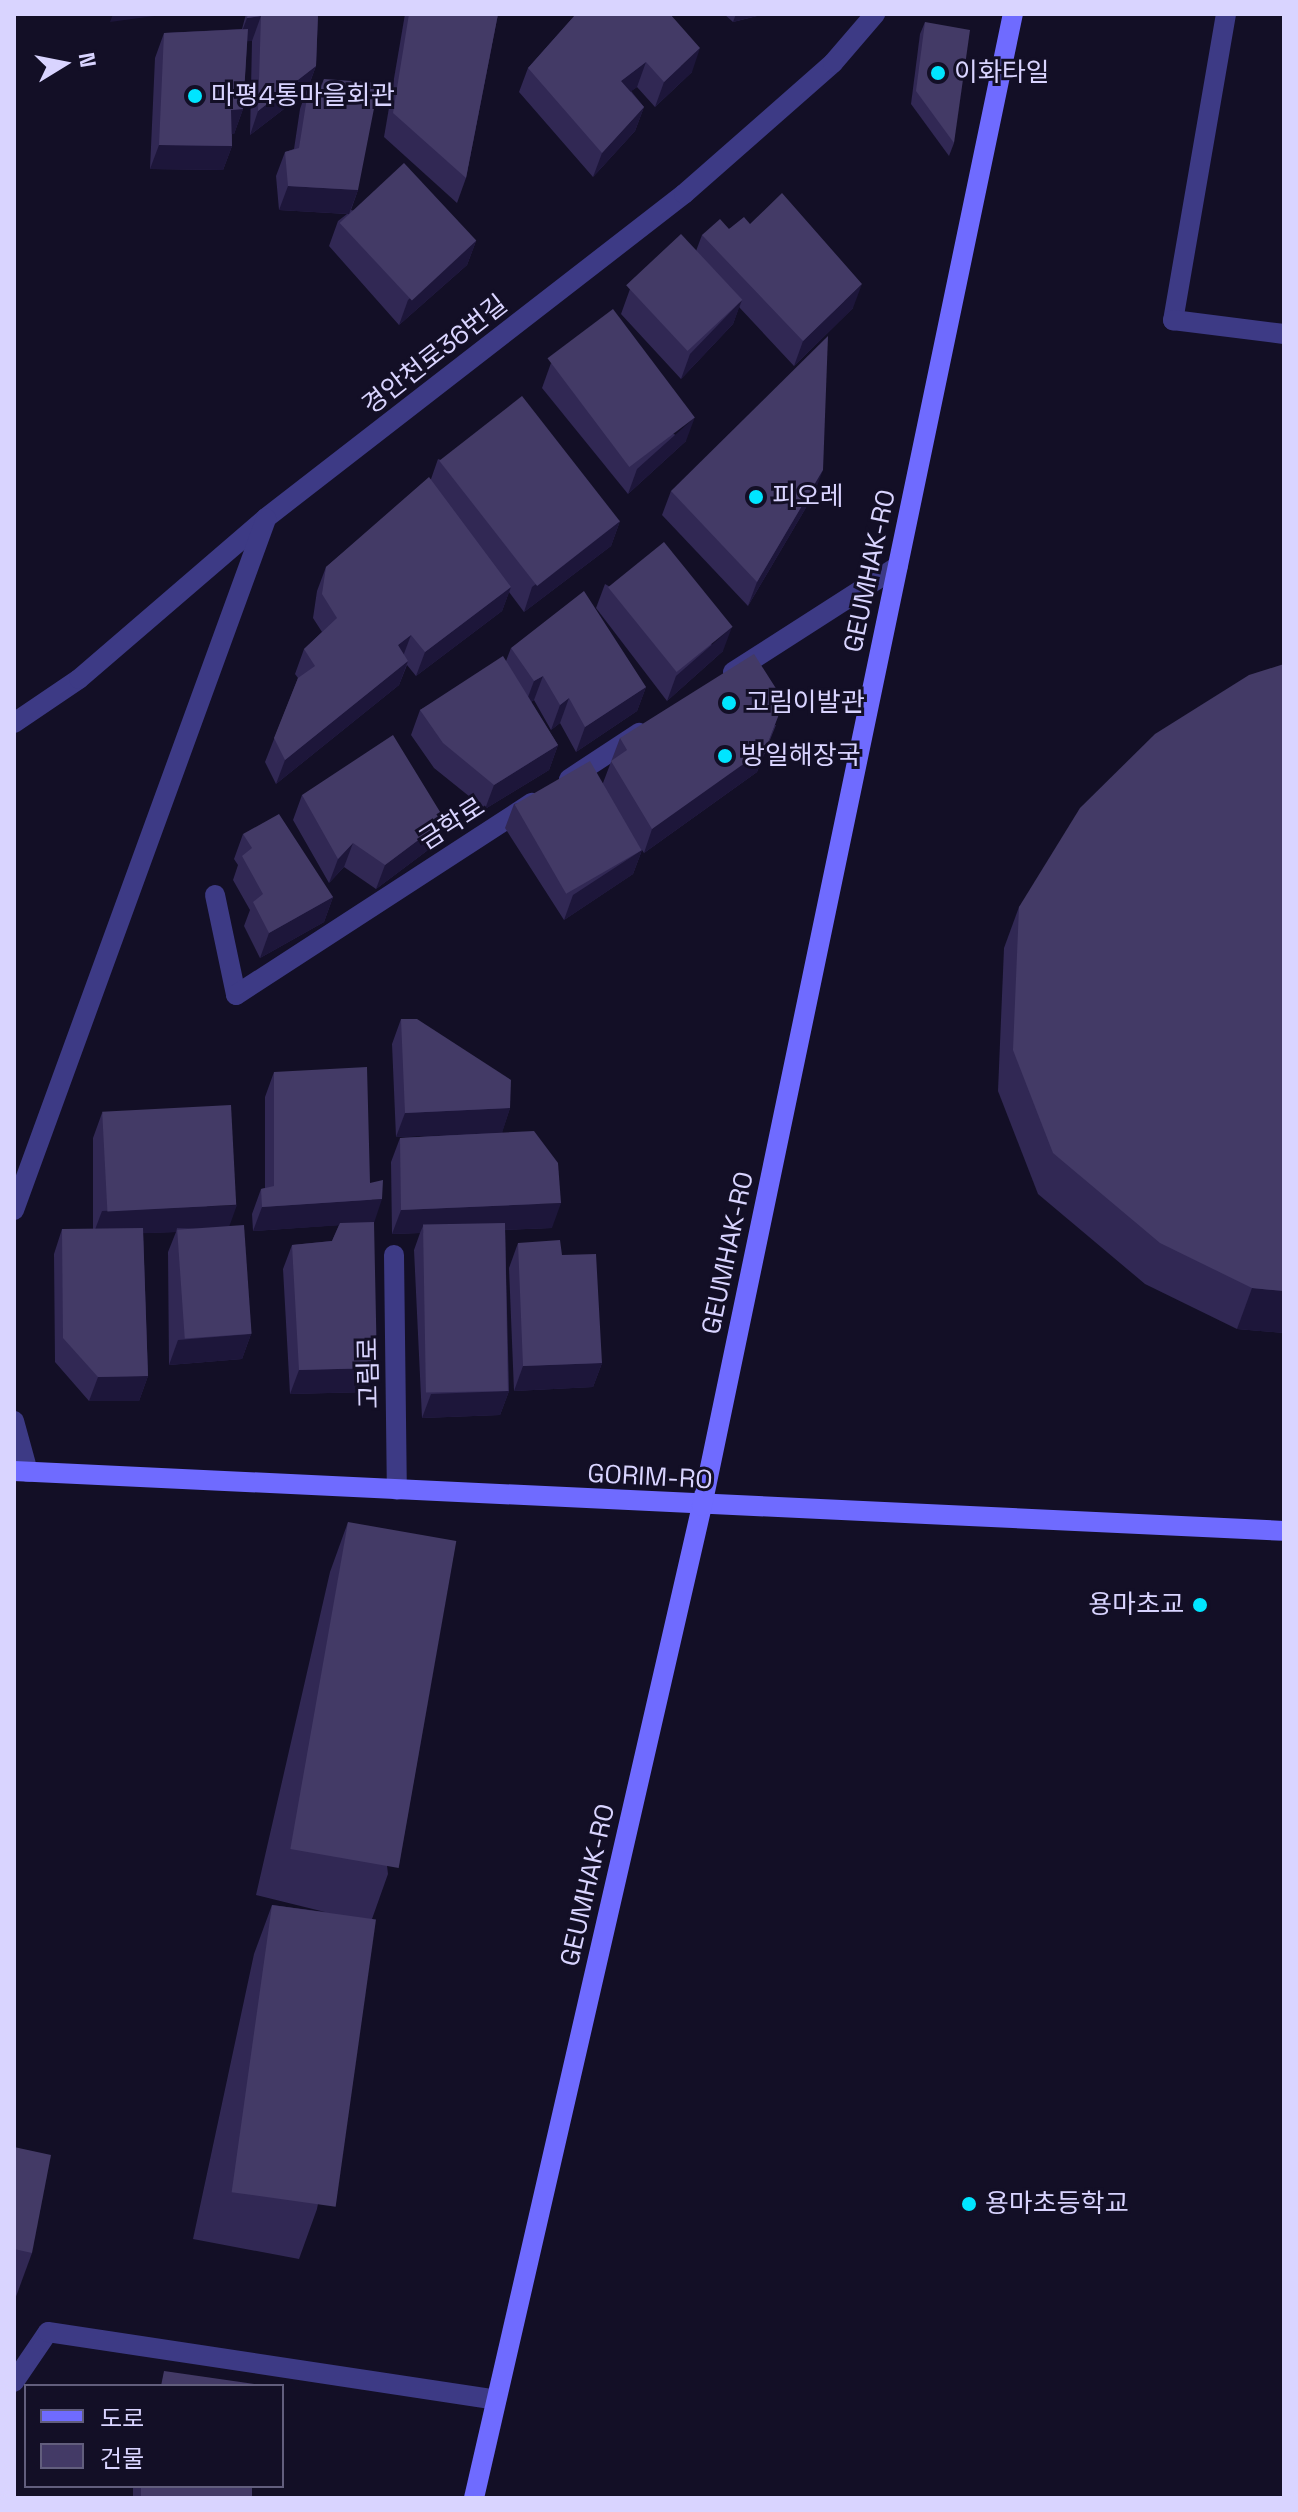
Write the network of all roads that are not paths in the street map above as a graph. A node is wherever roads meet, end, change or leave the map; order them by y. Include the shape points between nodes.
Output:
1 (875, 14) edge
2 (1013, 14) edge
3 (1226, 14) edge
4 (1284, 334) edge
5 (266, 518) junction
6 (898, 566) junction
7 (712, 686) edge
8 (659, 720) edge
9 (14, 723) edge
10 (215, 895) dead end
11 (14, 1210) edge
12 (394, 1255) dead end
13 (14, 1421) edge
14 (21, 1472) edge
15 (397, 1490) junction
16 (702, 1506) junction
17 (1284, 1531) edge
18 (14, 2382) edge
19 (496, 2400) junction
20 (474, 2498) edge

1 - 5 street, 경안천로36번길 via 833,63 684,194
2 - 6 street, GEUMHAK-RO
3 - 4 street via 1173,320
5 - 9 street, 경안천로36번길 via 79,679
5 - 11 street
6 - 7 street
6 - 16 street, GEUMHAK-RO
8 - 10 street, 금학로 via 236,995
12 - 15 street, 고림로
13 - 14 street
14 - 15 street, GORIM-RO
15 - 16 street, GORIM-RO
16 - 17 street, GORIM-RO
16 - 19 street, GEUMHAK-RO
18 - 19 street via 48,2332
19 - 20 street, GEUMHAK-RO

